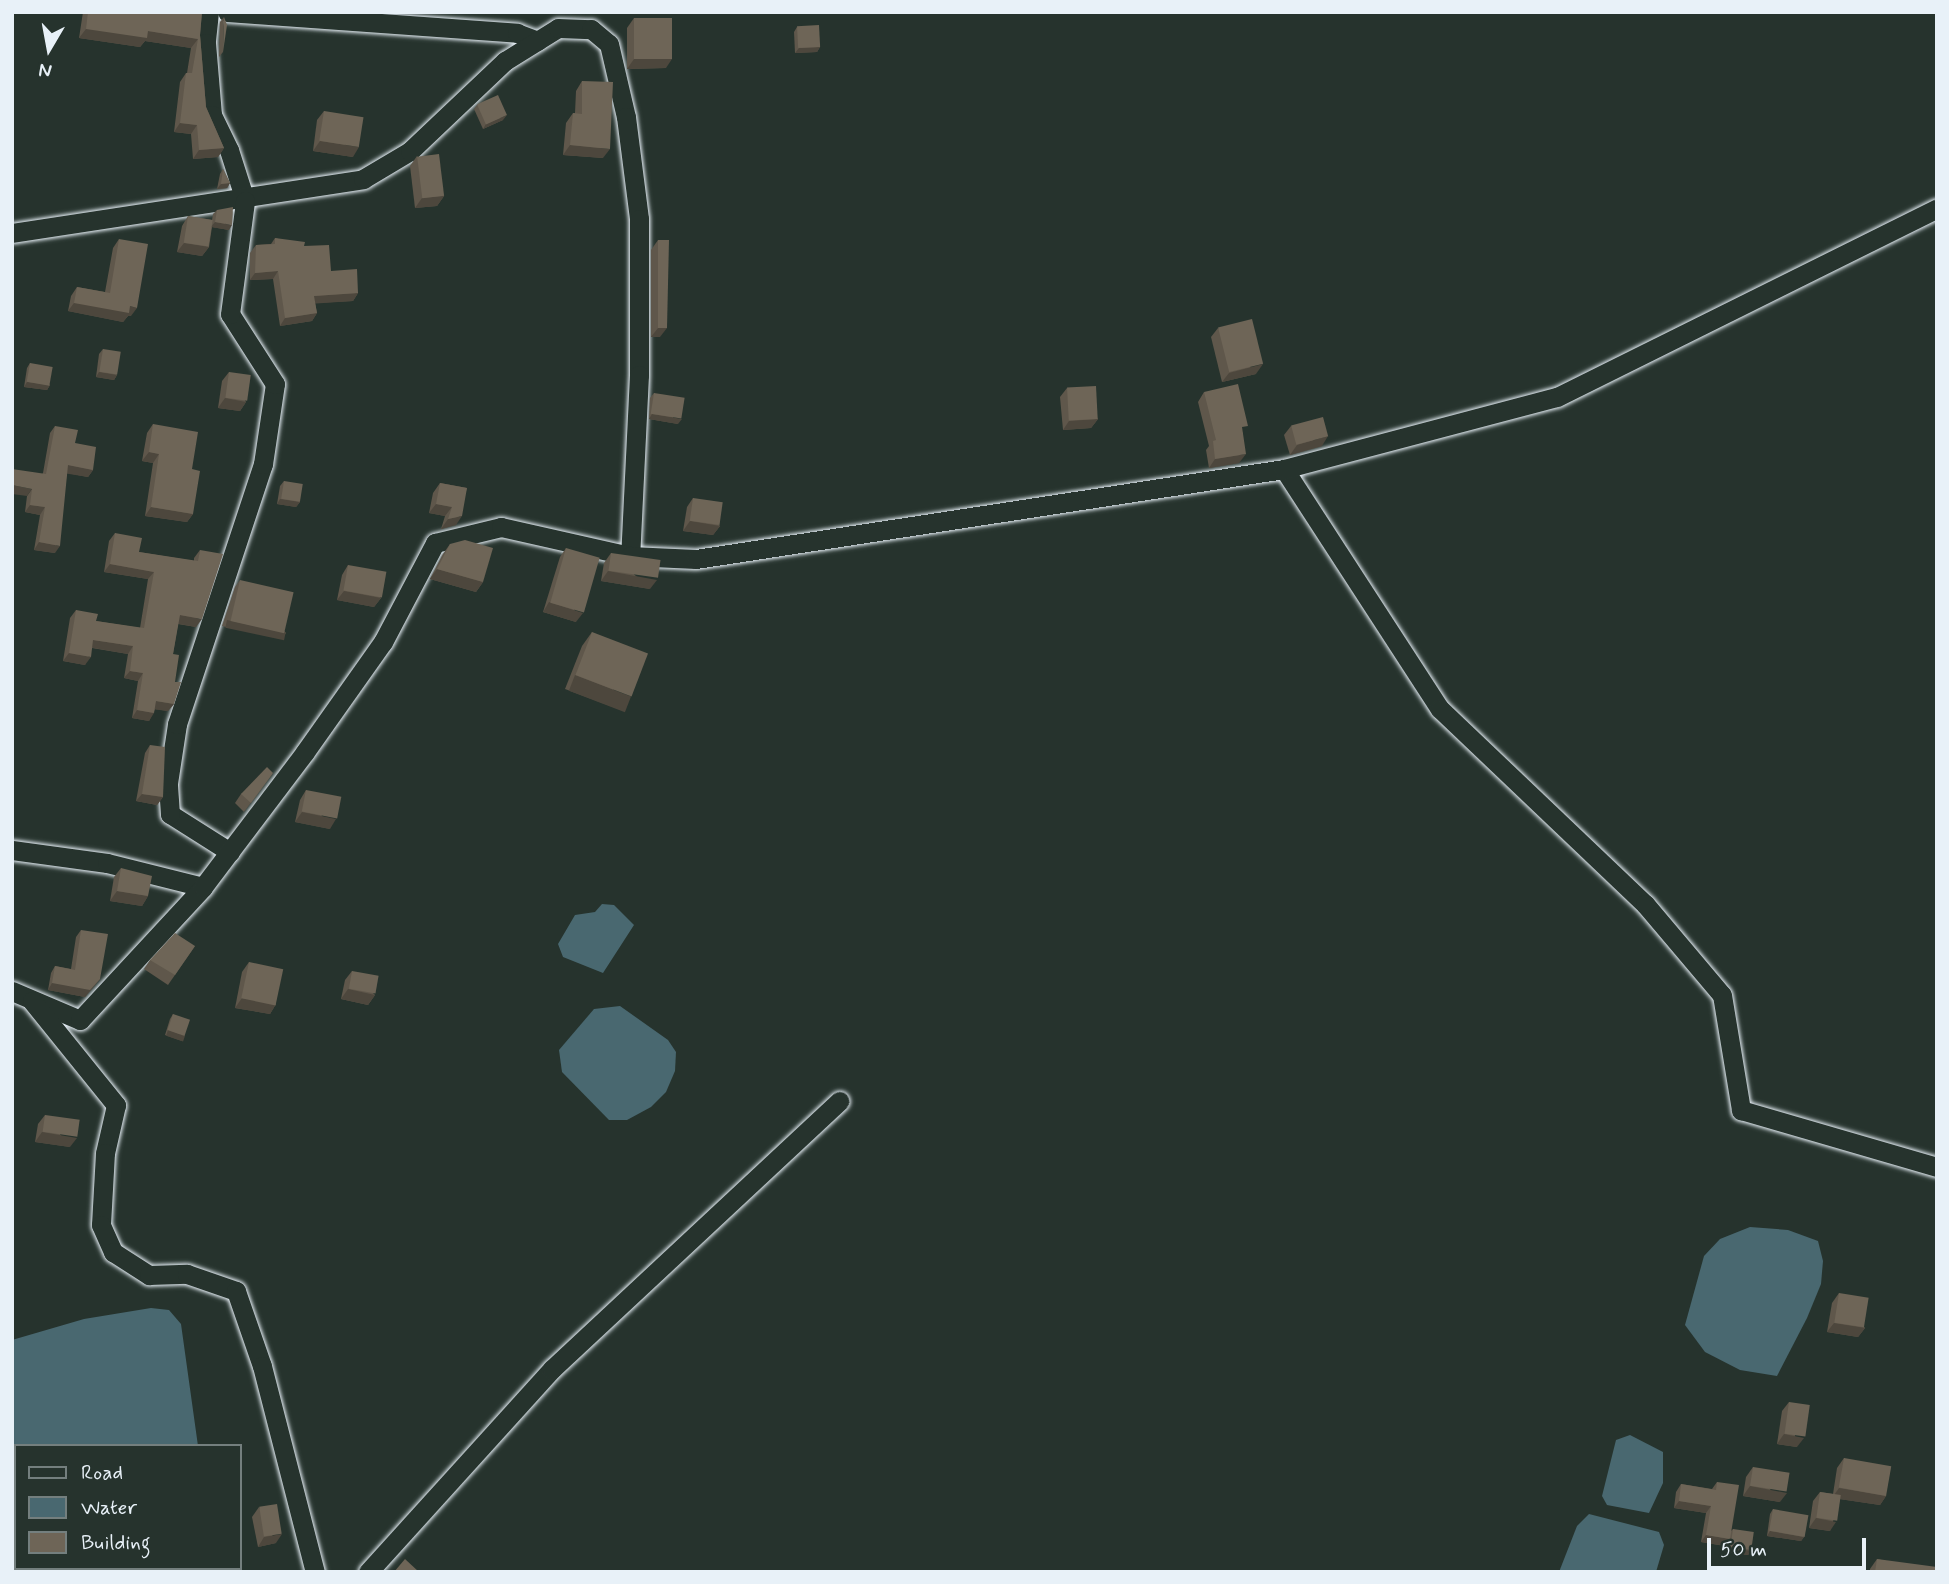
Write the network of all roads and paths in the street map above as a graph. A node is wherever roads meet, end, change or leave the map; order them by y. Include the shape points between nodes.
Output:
1 (209, 12) edge
2 (227, 12) edge
3 (538, 41) junction
4 (245, 201) junction
5 (1937, 208) edge
6 (12, 233) edge
7 (1284, 469) junction
8 (630, 555) junction
9 (12, 850) edge
10 (230, 852) junction
11 (203, 887) junction
12 (21, 995) edge
13 (839, 1101) dead end
14 (1937, 1167) edge
15 (315, 1572) edge
16 (368, 1572) edge

1 - 4 street via 206,43 212,115
2 - 3 street via 373,26 506,32
3 - 4 street via 505,61 410,151 362,179
3 - 8 street via 558,28 591,29 609,44 626,117 639,219 639,375
4 - 6 street
4 - 10 street via 230,314 275,384 263,464 177,724 168,783 170,814
5 - 7 street via 1557,397
7 - 8 street via 696,559
7 - 14 street via 1440,709 1645,904 1722,995 1741,1111
8 - 10 street via 501,527 435,542 383,642
9 - 11 street via 107,863
10 - 11 street
11 - 12 street via 80,1020
12 - 15 street via 116,1105 105,1153 101,1225 113,1252 149,1275 187,1275 236,1291 262,1366
13 - 16 street via 552,1369

